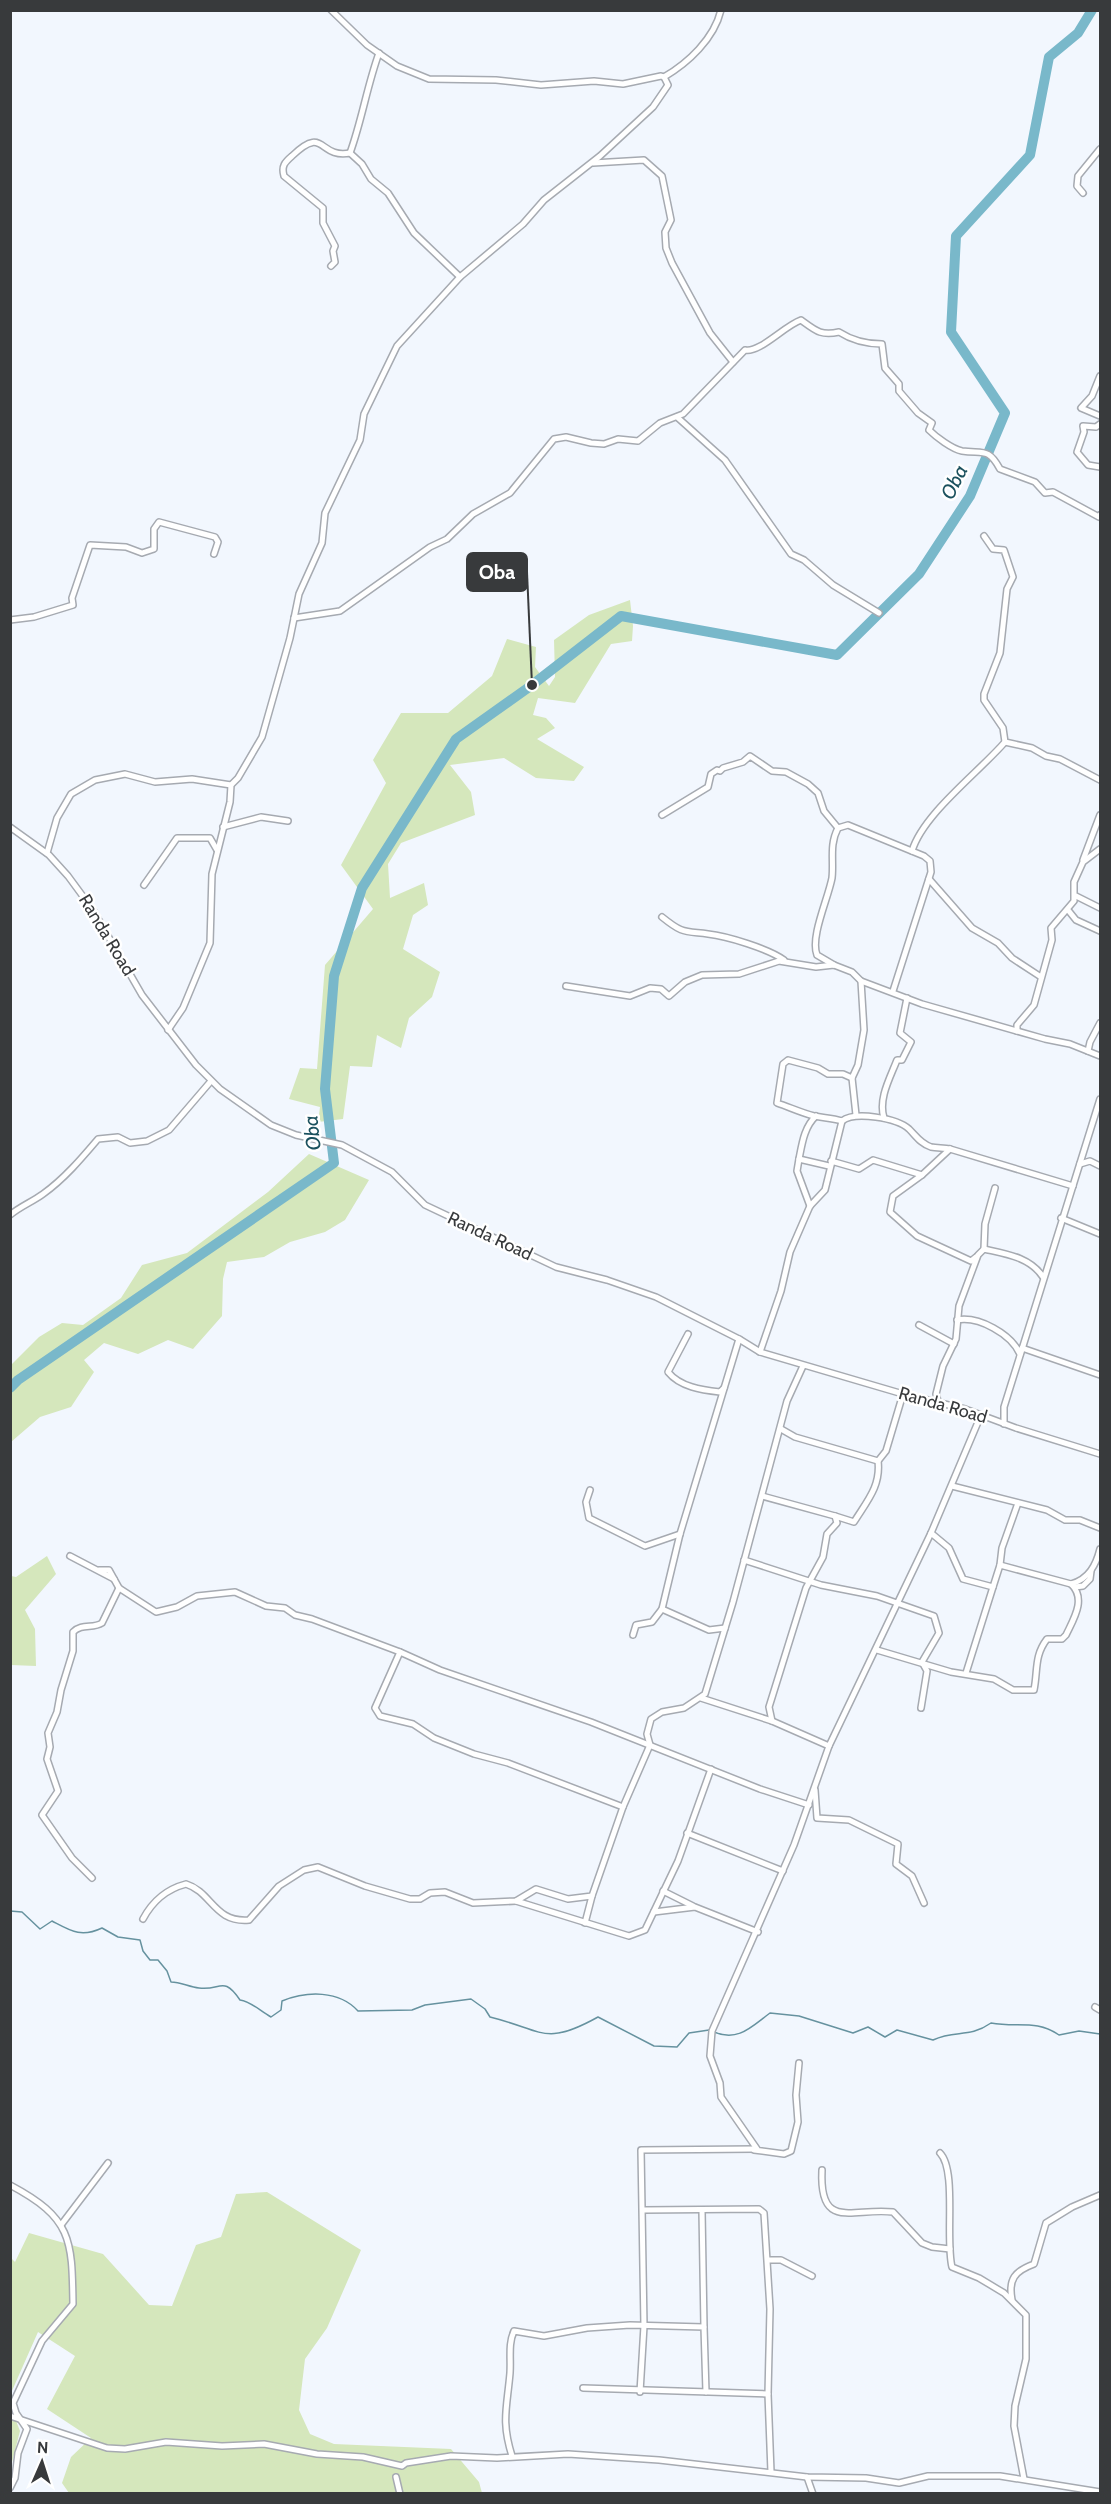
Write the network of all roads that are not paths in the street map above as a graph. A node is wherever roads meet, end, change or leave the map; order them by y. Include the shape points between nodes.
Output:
1 (331, 10) edge
2 (721, 10) edge
3 (379, 53) junction
4 (664, 76) junction
5 (1101, 149) edge
6 (350, 153) junction
7 (591, 163) junction
8 (1083, 193) dead end
9 (331, 266) dead end
10 (460, 277) junction
11 (733, 362) junction
12 (1100, 378) edge
13 (1101, 416) edge
14 (677, 417) junction
15 (1101, 424) edge
16 (1101, 467) edge
17 (1101, 515) edge
18 (984, 536) dead end
19 (214, 554) dead end
20 (879, 613) dead end
21 (294, 618) junction
22 (10, 620) edge
23 (1005, 742) junction
24 (1101, 780) edge
25 (231, 785) junction
26 (662, 814) dead end
27 (1101, 815) edge
28 (288, 821) dead end
29 (10, 827) edge
30 (223, 827) junction
31 (838, 828) junction
32 (1099, 829) edge
33 (1101, 849) edge
34 (217, 850) junction
35 (912, 851) junction
36 (47, 854) junction
37 (1083, 862) junction
38 (929, 879) junction
39 (144, 885) dead end
40 (1076, 896) junction
41 (1101, 908) edge
42 (1068, 910) junction
43 (662, 917) dead end
44 (1101, 932) edge
45 (785, 961) junction
46 (834, 965) junction
47 (1041, 977) junction
48 (861, 981) junction
49 (566, 986) dead end
50 (893, 991) junction
51 (907, 998) junction
52 (1101, 1023) edge
53 (168, 1030) junction
54 (1017, 1031) junction
55 (1088, 1051) junction
56 (1101, 1056) edge
57 (852, 1078) junction
58 (211, 1081) junction
59 (1101, 1099) edge
60 (856, 1115) junction
61 (816, 1116) junction
62 (884, 1118) junction
63 (842, 1121) junction
64 (950, 1149) junction
65 (799, 1159) junction
66 (830, 1164) junction
67 (1080, 1164) junction
68 (1101, 1167) edge
69 (922, 1175) junction
70 (1073, 1186) junction
71 (995, 1188) dead end
72 (810, 1206) junction
73 (10, 1215) edge
74 (1061, 1218) junction
75 (1101, 1234) edge
76 (984, 1249) junction
77 (978, 1255) junction
78 (1043, 1277) junction
79 (957, 1320) junction
80 (919, 1325) dead end
81 (688, 1334) dead end
82 (739, 1339) junction
83 (954, 1344) junction
84 (1021, 1351) junction
85 (760, 1352) junction
86 (803, 1366) junction
87 (1101, 1376) edge
88 (726, 1387) junction
89 (903, 1394) junction
90 (938, 1401) junction
91 (981, 1415) junction
92 (1004, 1424) junction
93 (781, 1429) junction
94 (1101, 1454) edge
95 (878, 1461) junction
96 (952, 1486) junction
97 (590, 1490) dead end
98 (762, 1496) junction
99 (1018, 1503) junction
100 (835, 1516) junction
101 (1101, 1528) edge
102 (931, 1533) junction
103 (681, 1534) junction
104 (1101, 1549) edge
105 (70, 1556) dead end
106 (744, 1560) junction
107 (1000, 1565) junction
108 (810, 1580) junction
109 (1073, 1586) junction
110 (993, 1587) junction
111 (119, 1588) junction
112 (898, 1604) junction
113 (662, 1609) junction
114 (725, 1628) junction
115 (633, 1635) dead end
116 (877, 1650) junction
117 (400, 1652) junction
118 (922, 1662) junction
119 (966, 1673) junction
120 (701, 1698) junction
121 (921, 1708) dead end
122 (772, 1721) junction
123 (650, 1745) junction
124 (830, 1746) junction
125 (711, 1769) junction
126 (815, 1788) junction
127 (809, 1805) junction
128 (622, 1807) junction
129 (687, 1833) junction
130 (783, 1871) junction
131 (92, 1878) dead end
132 (663, 1891) junction
133 (592, 1896) junction
134 (516, 1901) junction
135 (924, 1903) dead end
136 (695, 1907) junction
137 (654, 1912) junction
138 (143, 1919) dead end
139 (585, 1923) junction
140 (758, 1932) junction
141 (799, 2063) dead end
142 (757, 2149) junction
143 (940, 2153) dead end
144 (108, 2163) dead end
145 (822, 2170) dead end
146 (10, 2185) edge
147 (1101, 2195) edge
148 (644, 2210) junction
149 (702, 2211) junction
150 (61, 2225) junction
151 (950, 2249) junction
152 (768, 2260) junction
153 (812, 2276) dead end
154 (1012, 2300) junction
155 (644, 2326) junction
156 (704, 2327) junction
157 (583, 2388) dead end
158 (640, 2392) junction
159 (706, 2392) junction
160 (768, 2394) junction
161 (10, 2416) edge
162 (23, 2421) junction
163 (512, 2456) junction
164 (771, 2472) junction
165 (396, 2477) dead end
166 (807, 2477) junction
167 (1024, 2479) junction
168 (10, 2488) edge
169 (1071, 2488) junction
170 (1101, 2492) edge
171 (400, 2493) edge
172 (813, 2493) edge
173 (1067, 2493) edge

1 - 3 street
2 - 4 street via 713,29 693,56
3 - 4 street via 419,76 436,81 622,84
3 - 6 street
4 - 7 street via 668,85 652,107
5 - 8 street via 1078,176 1077,186
6 - 9 street via 341,155 315,141 307,142 284,163 284,176 323,208 323,223 335,246 335,262
6 - 10 street via 387,193 414,232
7 - 10 street
7 - 11 street via 644,160 662,176 671,220 665,232 666,249 710,333
10 - 21 street via 397,346 363,414 360,440 325,513 322,543 299,594
11 - 14 street
11 - 17 street via 745,350 757,349 801,320 826,336 839,332 848,339 882,344 885,368 899,384 899,391 932,423 932,434 957,449 984,451 997,461 1000,469 1021,475 1045,493 1053,492 1099,518
12 - 13 street via 1081,408
14 - 20 street via 725,460 791,554
14 - 21 street via 660,423 638,441 618,439 604,444 566,437 554,440 510,493 473,514 447,539 416,556 340,611
15 - 16 street via 1083,426 1077,452 1088,465
18 - 23 street via 993,549 1004,550 1013,577 1007,589 1000,653 984,694 1003,728
19 - 22 street via 218,542 215,537 159,522 154,529 154,549 142,553 126,547 90,544 73,605
21 - 25 street via 262,737
23 - 24 street via 1060,759
23 - 35 street via 942,807 916,838
25 - 30 street
25 - 36 street via 192,779 155,782 125,774 95,780 71,794 57,818
26 - 31 street via 708,787 711,774 717,770 750,756 772,771 786,772 808,784 818,793 824,811
27 - 32 street
28 - 30 street via 261,817
29 - 36 street, Randa Road
30 - 34 street
31 - 35 street via 848,825
31 - 46 street via 830,860 831,883 814,943 818,955
32 - 37 street
33 - 37 street
34 - 39 street via 205,836 177,838
34 - 53 street via 212,874 210,943 183,1008
35 - 38 street via 930,861
36 - 53 street, Randa Road via 88,902 142,995
37 - 40 street via 1074,882
38 - 47 street via 972,928
38 - 50 street
40 - 41 street
40 - 42 street
42 - 44 street via 1076,920
42 - 47 street via 1050,931 1052,940
43 - 45 street via 688,934 726,939
45 - 46 street via 816,967
45 - 49 street via 739,974 694,977 669,996 661,989 650,988 630,996
46 - 48 street via 852,972
47 - 54 street via 1034,1005
48 - 50 street
48 - 57 street via 864,1030
50 - 51 street
51 - 54 street
51 - 62 street via 900,1033 911,1042 891,1075 881,1104
52 - 55 street
53 - 58 street, Randa Road
54 - 55 street
55 - 56 street
57 - 60 street
57 - 61 street via 788,1060 783,1064 777,1103
58 - 73 street via 169,1130 147,1141 98,1139 76,1166
58 - 82 street, Randa Road via 271,1125 342,1145 386,1168 425,1205 556,1267 656,1298
59 - 67 street
60 - 62 street
60 - 63 street
61 - 63 street
61 - 65 street via 803,1137
62 - 64 street via 908,1128 915,1138 930,1146
63 - 66 street
64 - 69 street
64 - 70 street
65 - 66 street
65 - 72 street via 797,1171
66 - 69 street via 859,1169 873,1160
66 - 72 street via 825,1190
67 - 68 street via 1090,1161
67 - 70 street
69 - 77 street via 893,1196 890,1212 917,1236 971,1261
70 - 74 street
71 - 76 street via 985,1224
72 - 85 street via 790,1252
74 - 75 street
74 - 78 street
76 - 77 street
76 - 78 street via 1028,1262
77 - 79 street
78 - 84 street
79 - 83 street
79 - 84 street via 970,1319 1007,1335
80 - 83 street
81 - 88 street via 668,1372 674,1380 697,1389 720,1392
82 - 85 street, Randa Road
82 - 88 street
83 - 90 street via 943,1366
84 - 87 street
84 - 92 street via 1004,1407
85 - 86 street, Randa Road
86 - 89 street, Randa Road
86 - 93 street via 787,1401
88 - 103 street
89 - 90 street, Randa Road
89 - 95 street via 886,1451
90 - 91 street, Randa Road
91 - 92 street, Randa Road
91 - 96 street
92 - 94 street, Randa Road
93 - 95 street via 795,1437
93 - 98 street
95 - 100 street via 877,1486 854,1522
96 - 99 street
96 - 102 street
97 - 103 street via 586,1502 588,1518 639,1545 650,1546
98 - 100 street
98 - 106 street
99 - 101 street
99 - 107 street
100 - 108 street via 837,1523 827,1534 823,1557
102 - 110 street via 949,1548 963,1579
102 - 112 street
103 - 113 street
104 - 109 street via 1091,1571
105 - 111 street via 98,1570 109,1570
106 - 108 street
106 - 114 street
107 - 109 street
107 - 110 street
108 - 112 street
108 - 122 street via 769,1707
109 - 119 street via 1078,1609 1062,1639 1047,1639 1040,1648 1035,1661 1034,1690 1013,1690 994,1679
110 - 119 street
111 - 117 street via 156,1612 177,1607 196,1596 235,1592
111 - 131 street via 102,1623 73,1632 73,1651 48,1733 47,1759 58,1791 42,1815 72,1858
112 - 116 street
112 - 118 street via 934,1616 939,1633
113 - 114 street via 709,1630
113 - 115 street via 652,1622 636,1625
114 - 120 street
116 - 118 street
116 - 124 street
117 - 123 street
117 - 128 street via 375,1708 380,1716 413,1724 434,1738 474,1754
118 - 119 street
118 - 121 street via 927,1671
120 - 122 street
120 - 123 street via 684,1708 656,1714 647,1734
122 - 124 street
123 - 125 street
123 - 128 street
124 - 126 street
125 - 127 street
125 - 129 street
126 - 127 street
126 - 135 street via 817,1818 849,1820 898,1844 896,1864 912,1876
127 - 130 street
128 - 133 street
129 - 130 street
129 - 132 street
130 - 140 street
132 - 136 street
132 - 137 street
133 - 134 street via 568,1899 536,1889
133 - 139 street
134 - 138 street via 473,1903 445,1892 410,1899 318,1867 304,1870 279,1886 249,1920 223,1914 195,1887 186,1884 160,1896
134 - 139 street
136 - 137 street
136 - 140 street
137 - 139 street via 648,1927 629,1936
140 - 142 street via 723,2005 709,2047 721,2097
141 - 142 street via 798,2122 791,2151 784,2154 754,2150
142 - 148 street via 641,2150
143 - 151 street via 949,2167
144 - 150 street
145 - 151 street via 821,2189 834,2210 848,2214 893,2212 922,2243
146 - 150 street via 34,2197
147 - 154 street via 1046,2223 1034,2264 1017,2272 1011,2281
148 - 149 street
148 - 155 street
149 - 152 street via 759,2209 766,2220
149 - 156 street
150 - 162 street via 71,2247 73,2304 42,2341 14,2403
151 - 154 street via 952,2267 979,2278
152 - 153 street via 781,2260
152 - 160 street
154 - 167 street via 1028,2320 1026,2359 1014,2426
155 - 156 street
155 - 158 street
155 - 163 street via 587,2328 544,2336 514,2331 504,2410 505,2434
156 - 159 street
157 - 158 street
158 - 159 street
159 - 160 street
160 - 164 street
161 - 162 street
162 - 163 street via 116,2449 166,2442 264,2444 402,2466 444,2457
162 - 168 street via 27,2429
163 - 164 street via 580,2455
164 - 166 street
165 - 171 street
166 - 167 street via 899,2483 928,2476
166 - 172 street
167 - 169 street
169 - 170 street
169 - 173 street

